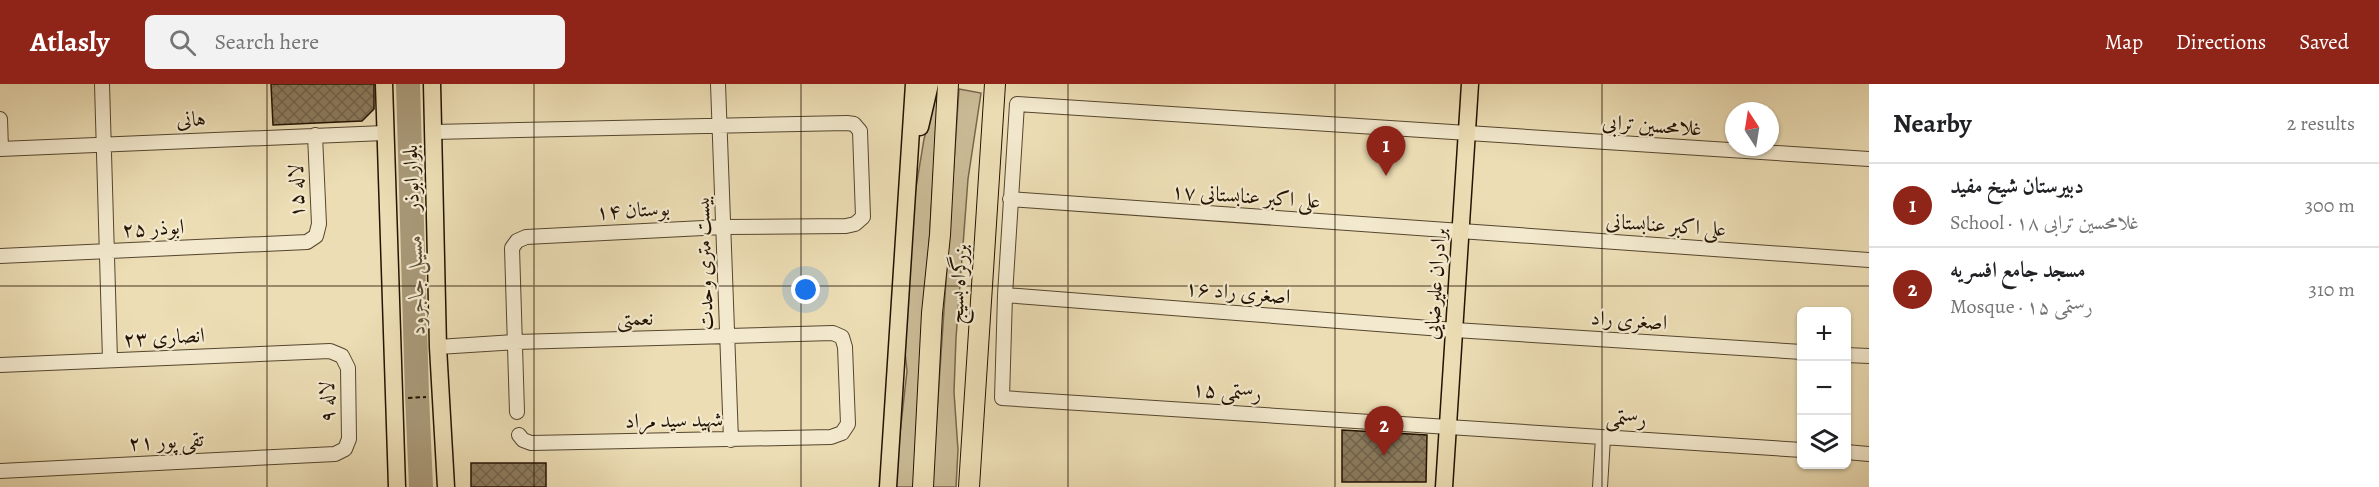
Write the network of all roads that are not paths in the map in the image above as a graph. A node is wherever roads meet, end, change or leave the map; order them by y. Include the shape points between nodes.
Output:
1 (102, 84) edge
2 (384, 84) edge
3 (432, 84) edge
4 (718, 84) edge
5 (914, 84) edge
6 (930, 84) edge
7 (948, 84) edge
8 (995, 84) edge
9 (1470, 84) edge
10 (0, 119) edge
11 (720, 126) junction
12 (433, 132) junction
13 (384, 133) junction
14 (1468, 134) junction
15 (315, 135) junction
16 (104, 144) junction
17 (1, 149) edge
18 (1869, 159) edge
19 (909, 174) junction
20 (1010, 199) junction
21 (723, 227) junction
22 (1461, 232) junction
23 (307, 242) joint
24 (107, 252) junction
25 (0, 256) edge
26 (1869, 261) edge
27 (1012, 295) junction
28 (1455, 330) junction
29 (727, 337) junction
30 (516, 342) junction
31 (438, 347) junction
32 (330, 351) joint
33 (1797, 352) edge
34 (1851, 354) edge
35 (1869, 356) edge
36 (110, 360) junction
37 (0, 365) edge
38 (517, 412) dead end
39 (1449, 427) junction
40 (519, 435) dead end
41 (831, 437) joint
42 (1603, 438) junction
43 (731, 440) junction
44 (1797, 450) edge
45 (1851, 452) edge
46 (335, 454) joint
47 (1869, 454) edge
48 (396, 470) junction
49 (0, 471) edge
50 (447, 486) edge
51 (391, 487) edge
52 (397, 487) edge
53 (888, 487) edge
54 (923, 487) edge
55 (969, 487) edge
56 (1444, 487) edge
57 (1600, 487) edge

1 - 16 street
2 - 13 main road, بلوار ابوذر
3 - 12 main road, بلوار ابوذر
4 - 11 street, بیست متری وحدت
5 - 19 main road
6 - 19 main road
7 - 54 highway, بزرگراه بسیج
8 - 55 highway, بزرگراه بسیج
9 - 14 main road, برادران علیرضایی
10 - 17 street
11 - 12 street
11 - 21 street, بیست متری وحدت
11 - 21 street, بوستان ۱۴ via 854,124 860,131 863,217 846,226
12 - 31 main road, بلوار ابوذر
13 - 15 street, هانی
13 - 48 main road, بلوار ابوذر
14 - 18 street, غلامحسین ترابی
14 - 20 street, غلامحسین ترابی via 1017,104
14 - 22 main road, برادران علیرضایی
15 - 16 street, هانی
15 - 23 street, لاله ۱۵ via 319,224 316,236
16 - 17 street, هانی
16 - 24 street
19 - 53 main road
20 - 22 street, علی اکبر عنابستانی ۱۷
20 - 27 street
21 - 29 street, بیست متری وحدت
21 - 30 street, بوستان ۱۴ via 526,237 517,241 512,248
22 - 26 street, علی اکبر عنابستانی
22 - 28 main road, برادران علیرضایی
23 - 24 street, ابوذر ۲۵
24 - 25 street, ابوذر ۲۵
24 - 36 street
27 - 28 street, اصغری راد ۱۶
27 - 39 street, رستمی ۱۵ via 1002,398
28 - 33 street, اصغری راد
28 - 39 main road, برادران علیرضایی
29 - 30 street, نعمتی
29 - 41 street, نعمتی via 832,333 842,337 848,424 842,433
29 - 43 street, بیست متری وحدت
30 - 31 street, نعمتی
30 - 38 street
31 - 50 main road, بلوار ابوذر
32 - 36 street, انصاری ۲۳
32 - 46 street, لاله ۹ via 342,356 348,368 349,439 345,449
34 - 35 street
36 - 37 street, انصاری ۲۳
39 - 42 street, رستمی
39 - 56 main road, برادران علیرضایی
40 - 43 street, شهید سید مراد via 531,443
41 - 43 street, شهید سید مراد
42 - 44 street, رستمی
42 - 57 street
45 - 47 street
46 - 49 street, تقی پور ۲۱
48 - 51 main road
48 - 52 main road, بلوار ابوذر

